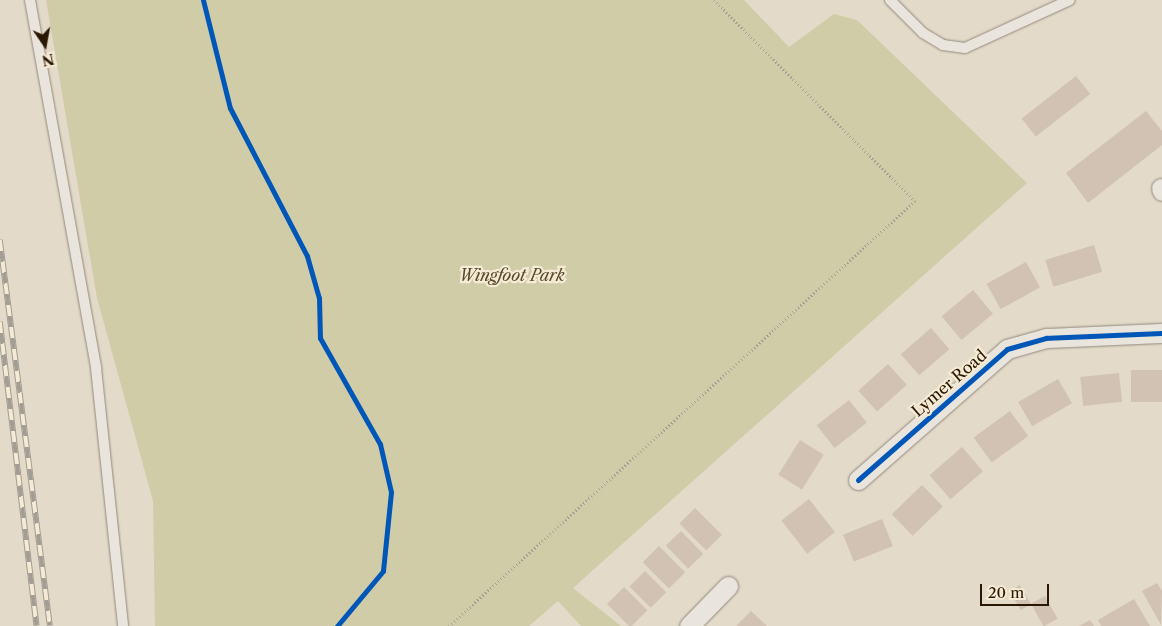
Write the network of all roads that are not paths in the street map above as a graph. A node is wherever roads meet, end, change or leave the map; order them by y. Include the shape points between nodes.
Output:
1 (30, 0) edge
2 (890, 0) edge
3 (1070, 0) edge
4 (1162, 333) edge
5 (858, 480) dead end
6 (728, 586) dead end
7 (123, 626) edge
8 (689, 626) edge

1 - 7 lane via 96,368
2 - 3 lane via 930,37 943,45 965,48
4 - 5 street, Lymer Road via 1046,338 1007,349
6 - 8 street

